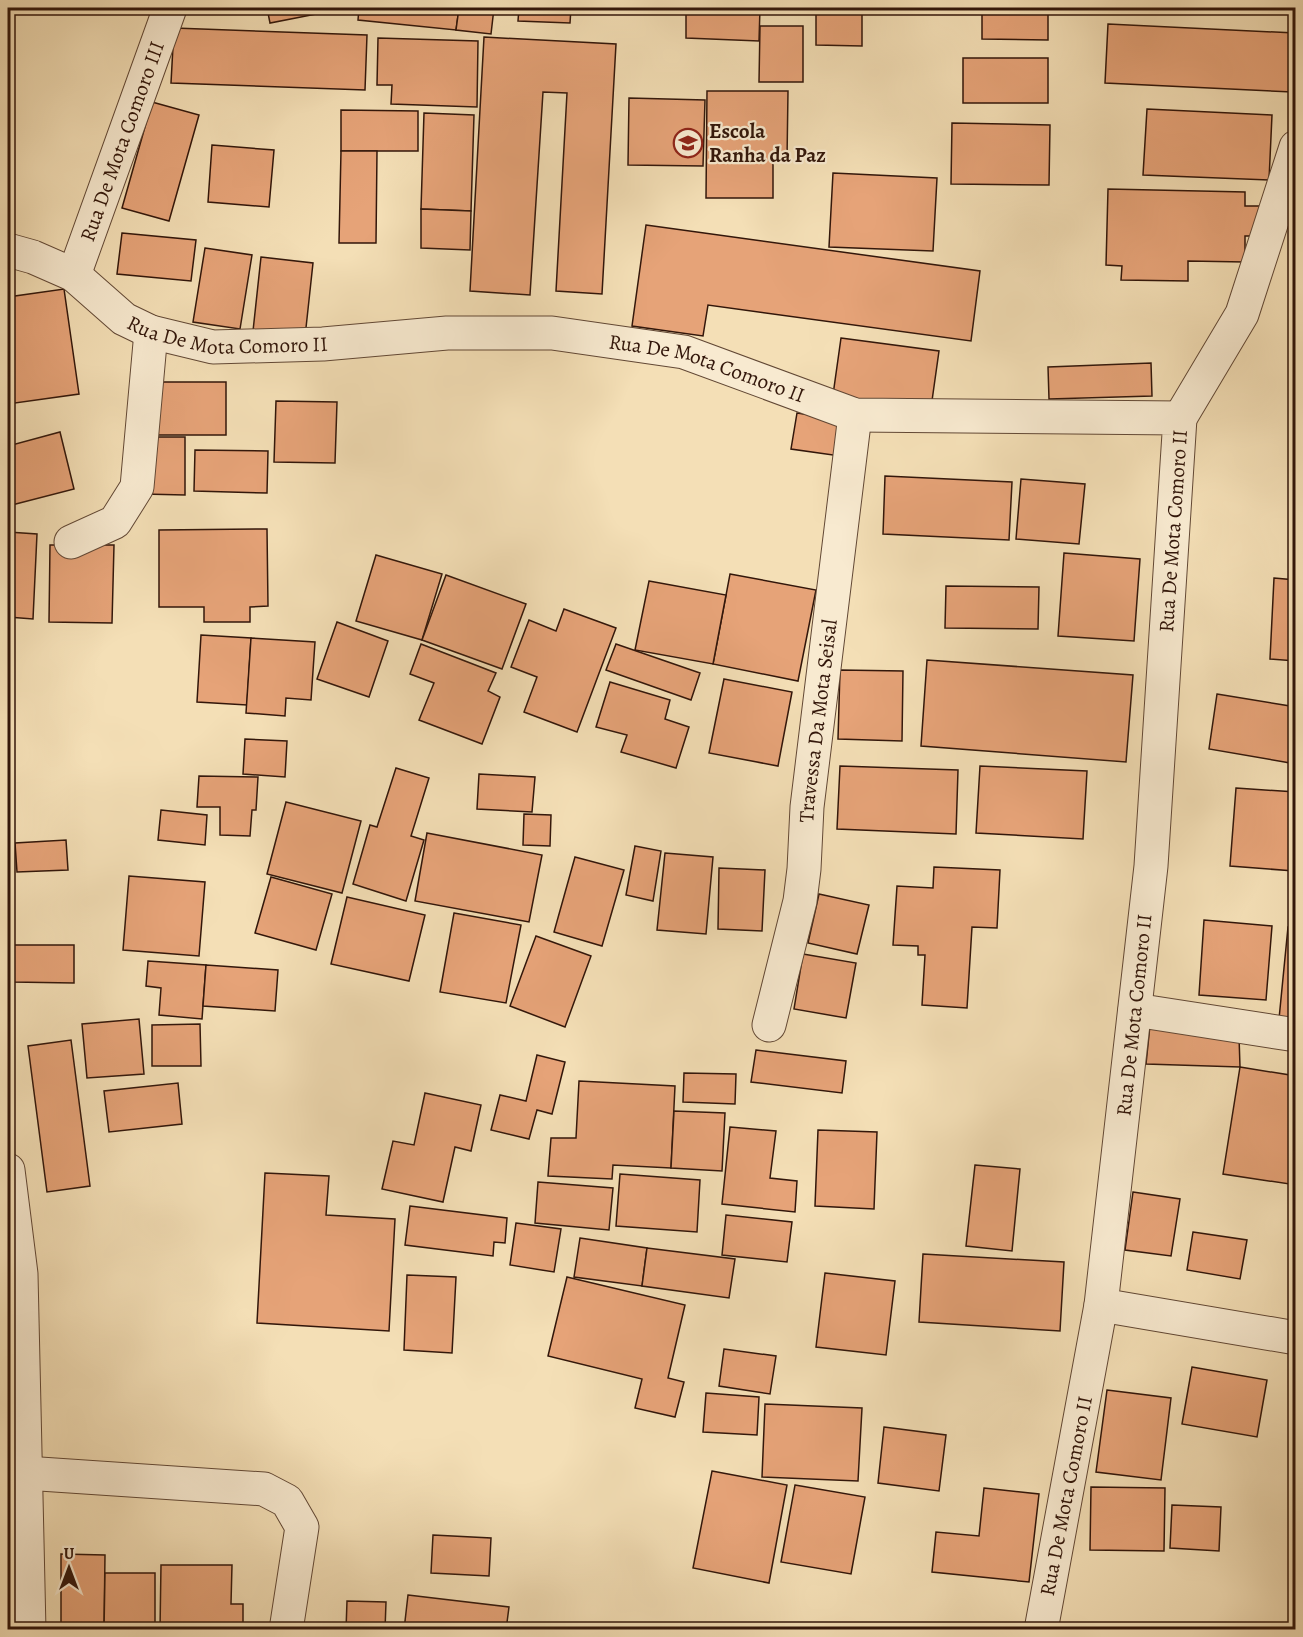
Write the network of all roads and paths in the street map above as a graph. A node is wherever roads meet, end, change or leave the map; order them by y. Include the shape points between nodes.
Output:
1 (170, 8) edge
2 (1296, 147) edge
3 (8, 250) edge
4 (74, 275) junction
5 (151, 332) junction
6 (855, 415) junction
7 (1180, 418) junction
8 (71, 542) dead end
9 (1135, 1010) junction
10 (769, 1025) dead end
11 (1296, 1035) edge
12 (8, 1170) edge
13 (1101, 1305) junction
14 (1296, 1338) edge
15 (25, 1473) junction
16 (29, 1629) edge
17 (286, 1629) edge
18 (1041, 1629) edge

1 - 4 street, Rua De Mota Comoro III
2 - 7 street via 1242,314
3 - 4 street, Rua De Mota Comoro II
4 - 5 street, Rua De Mota Comoro II via 124,319
5 - 6 street, Rua De Mota Comoro II via 213,347 323,344 447,333 552,333 684,352
5 - 8 street via 137,488 115,522
6 - 7 street, Rua De Mota Comoro II
6 - 10 street, Travessa Da Mota Seisal via 807,807 800,901
7 - 9 street, Rua De Mota Comoro II via 1151,866
9 - 11 street
9 - 13 street, Rua De Mota Comoro II
12 - 15 street via 21,1274
13 - 14 street
13 - 18 street, Rua De Mota Comoro II
15 - 16 street
15 - 17 street via 264,1489 287,1501 302,1527

